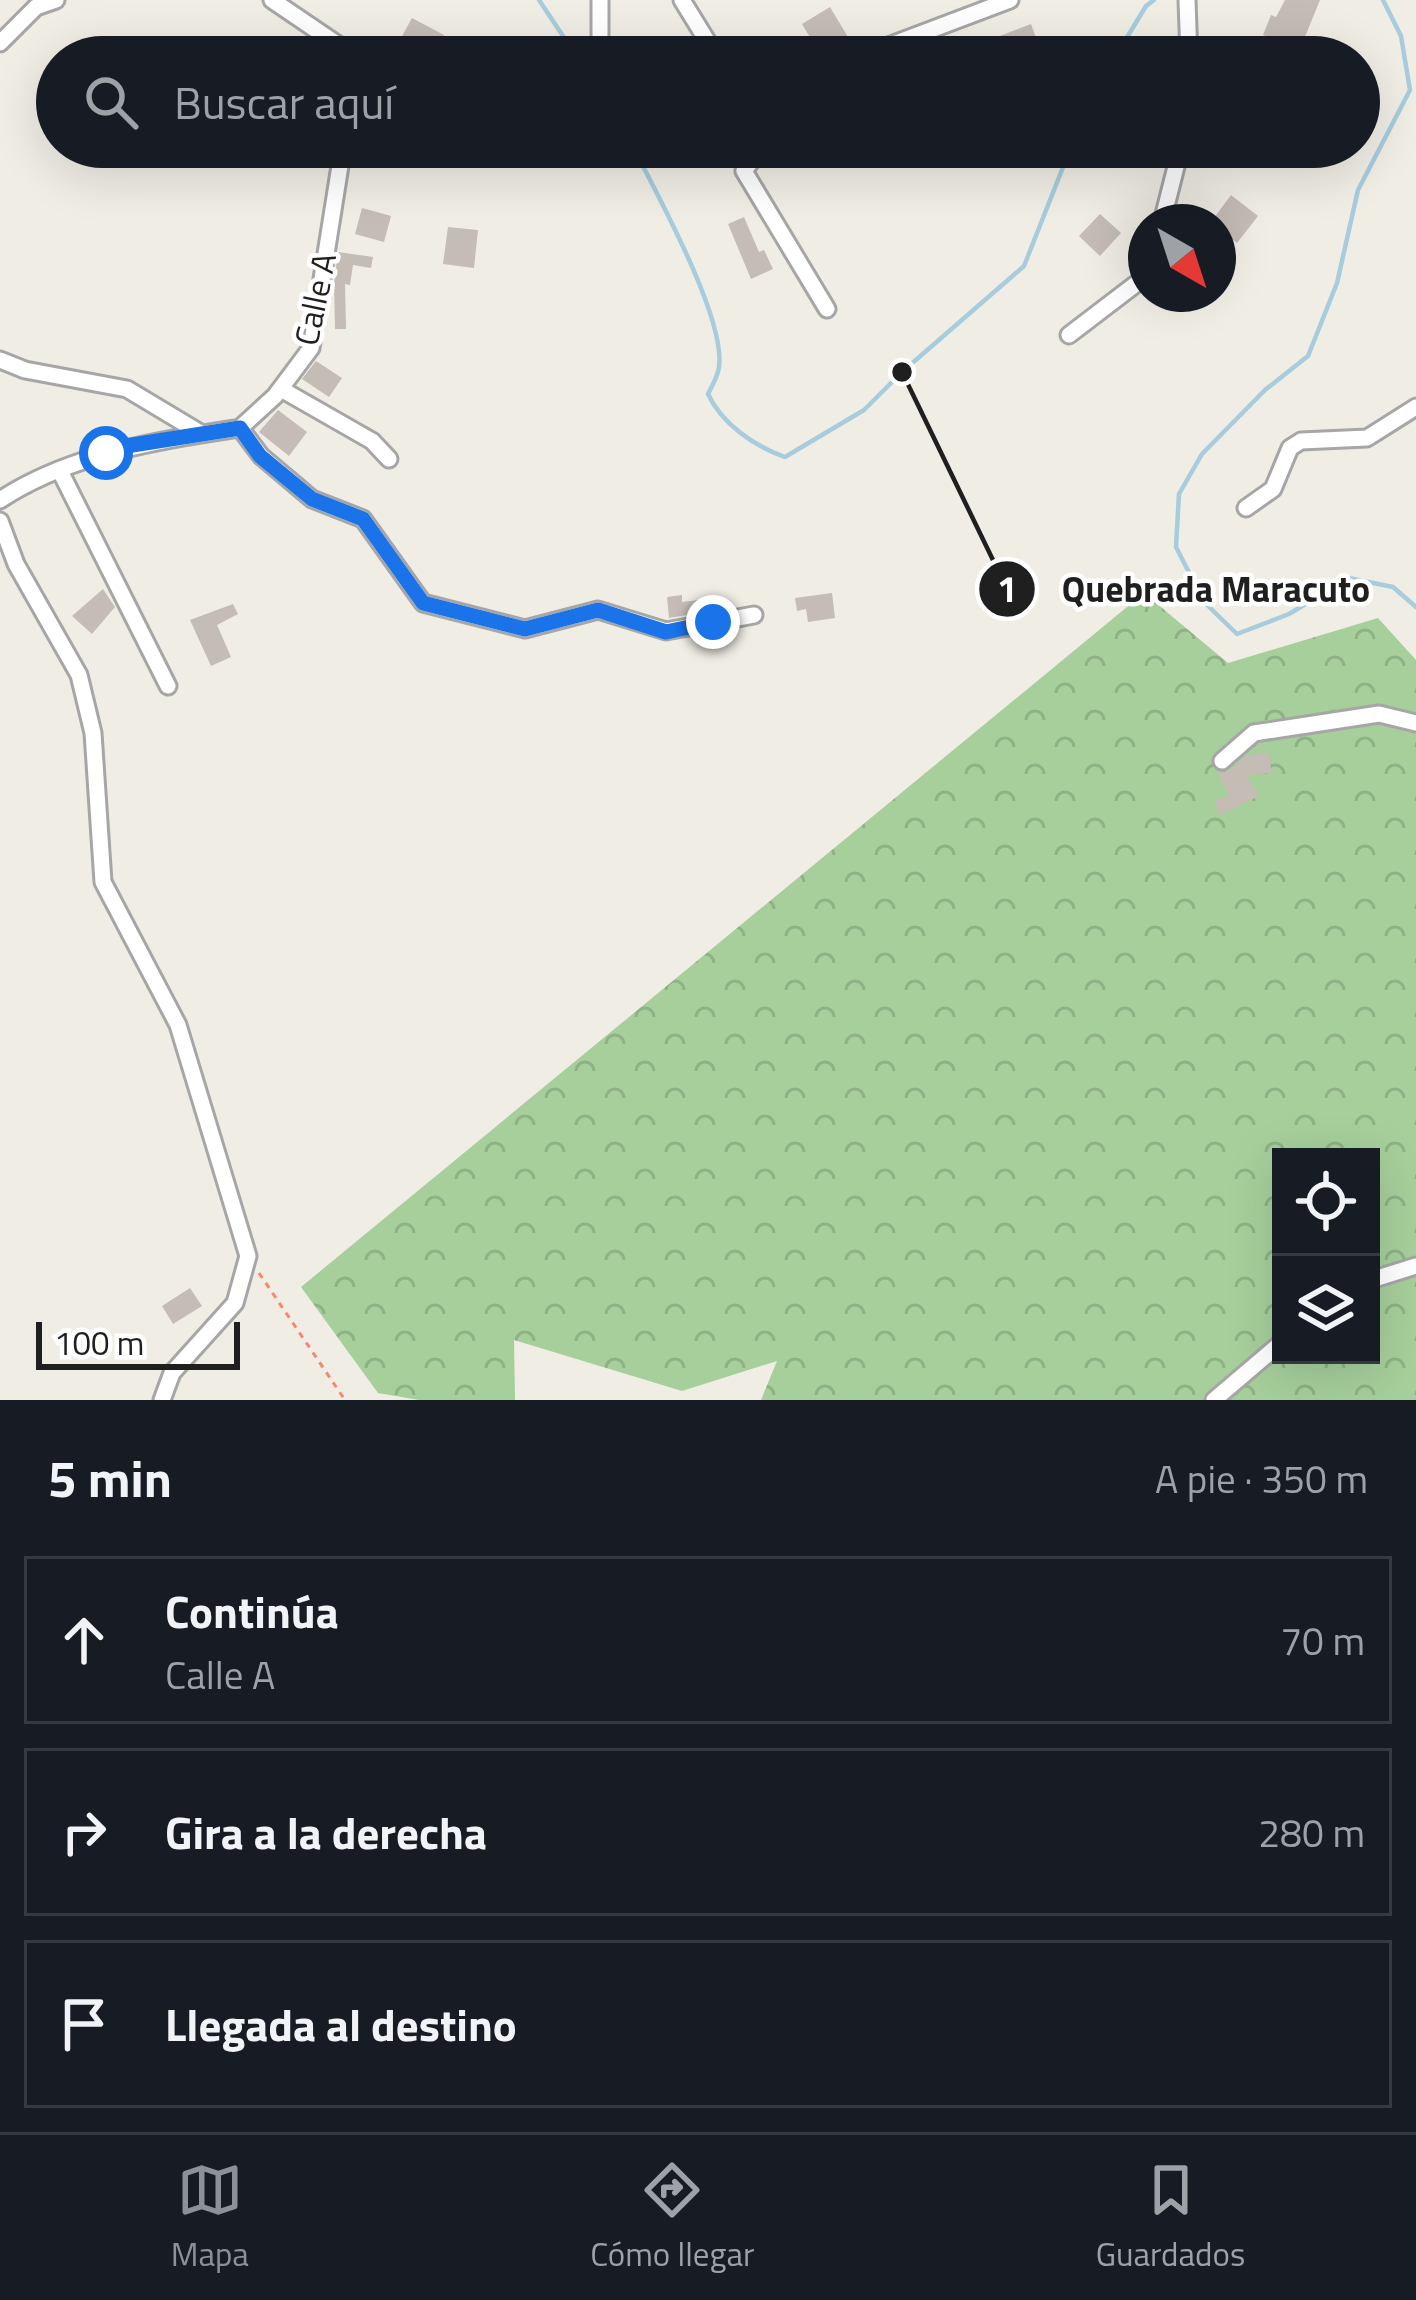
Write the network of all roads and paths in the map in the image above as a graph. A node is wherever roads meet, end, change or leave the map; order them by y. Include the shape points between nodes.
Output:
1 (56, 0) edge
2 (272, 0) edge
3 (600, 0) edge
4 (682, 0) edge
5 (1010, 0) edge
6 (1187, 0) edge
7 (325, 36) edge
8 (600, 36) edge
9 (704, 36) edge
10 (915, 36) edge
11 (1188, 36) edge
12 (0, 43) edge
13 (340, 168) edge
14 (746, 168) edge
15 (1176, 168) edge
16 (1167, 204) edge
17 (1128, 290) edge
18 (827, 309) dead end
19 (1069, 335) dead end
20 (0, 360) edge
21 (281, 389) junction
22 (1416, 407) edge
23 (240, 428) junction
24 (202, 434) junction
25 (389, 459) dead end
26 (60, 472) junction
27 (0, 500) edge
28 (1246, 508) dead end
29 (0, 521) edge
30 (754, 615) dead end
31 (168, 686) dead end
32 (1416, 723) edge
33 (1222, 761) dead end
34 (248, 1256) junction
35 (1416, 1266) edge
36 (1380, 1277) edge
37 (1272, 1351) edge
38 (162, 1400) edge
39 (345, 1400) edge
40 (1214, 1400) edge

1 - 12 street via 37,7
2 - 7 street
3 - 8 street
4 - 9 street
5 - 10 street
6 - 11 street
13 - 21 street, Calle A via 311,348
14 - 18 street
15 - 16 street
17 - 19 street
20 - 24 street via 127,389
21 - 23 street, Calle A
21 - 25 street via 373,440
22 - 28 street via 1367,439 1300,441 1273,489
23 - 24 street
23 - 30 street via 312,499 363,519 423,603 525,629 598,610 666,632
24 - 26 street via 126,446
26 - 27 street
26 - 31 street
29 - 34 street via 80,675 93,734 103,882 178,1025
32 - 33 street via 1379,714 1254,733
34 - 38 street via 235,1303 172,1372
34 - 39 path
35 - 36 street
37 - 40 street

